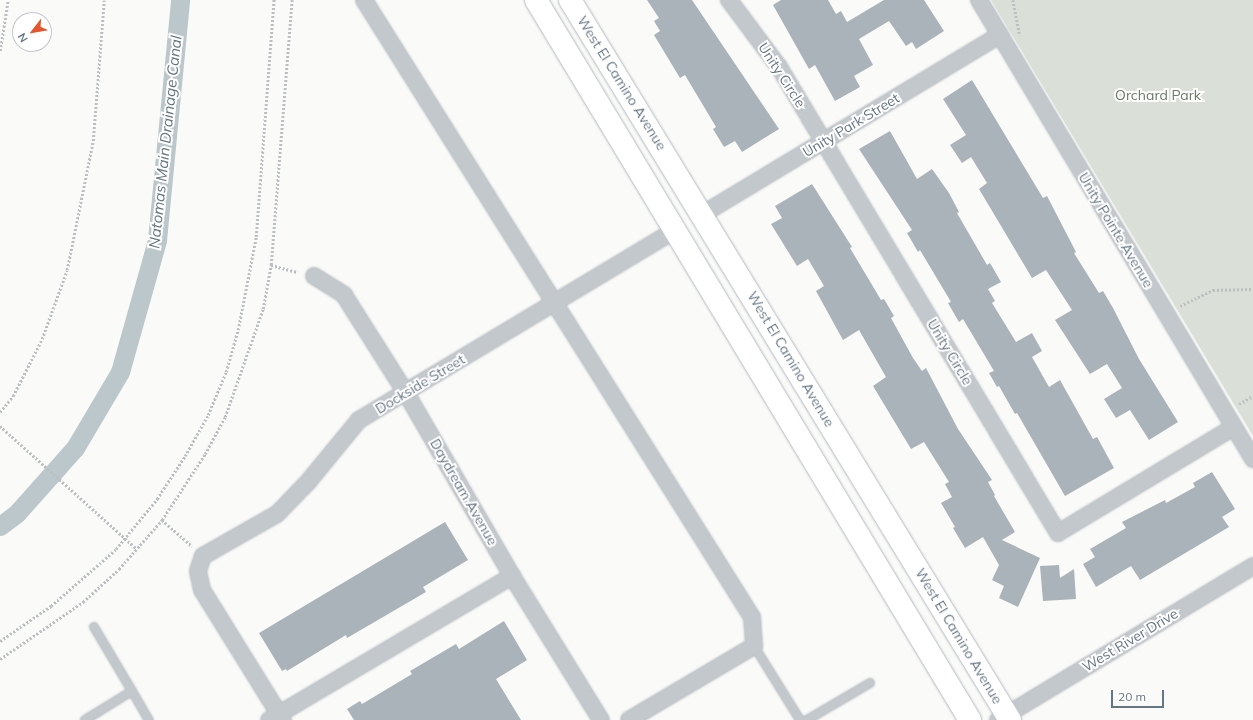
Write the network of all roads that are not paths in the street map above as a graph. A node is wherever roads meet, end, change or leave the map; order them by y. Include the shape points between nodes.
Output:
1 (364, 0) edge
2 (536, 0) edge
3 (570, 0) edge
4 (729, 0) edge
5 (979, 0) edge
6 (1000, 35) junction
7 (824, 142) junction
8 (703, 214) junction
9 (675, 230) junction
10 (314, 276) road end
11 (554, 304) junction
12 (406, 393) junction
13 (1234, 427) junction
14 (1253, 459) edge
15 (1253, 566) edge
16 (512, 576) junction
17 (94, 627) dead end
18 (754, 646) junction
19 (870, 683) dead end
20 (132, 691) junction
21 (277, 718) edge
22 (1005, 718) edge
23 (85, 720) edge
24 (149, 720) edge
25 (601, 720) edge
26 (630, 720) edge
27 (800, 720) edge
28 (807, 720) edge
29 (970, 720) edge

1 - 11 street
2 - 9 main road
3 - 8 main road, West El Camino Avenue
4 - 7 street, Unity Circle via 779,67
5 - 6 street, Unity Pointe Avenue
6 - 7 street, Unity Park Street
6 - 13 street, Unity Pointe Avenue
7 - 8 street, Unity Park Street
7 - 13 street, Unity Circle via 1058,533
8 - 22 main road, West El Camino Avenue
9 - 11 street, Dockside Street
9 - 29 main road
10 - 12 street, Daydream Avenue via 344,295
11 - 12 street, Dockside Street
11 - 18 street via 752,618
12 - 16 street, Daydream Avenue
12 - 21 street, Dockside Street via 359,420 308,482 277,514 202,556 198,571 202,590
13 - 14 street, Unity Pointe Avenue
15 - 22 street, West River Drive
16 - 21 street
16 - 25 street, Daydream Avenue
17 - 20 lane
18 - 26 street
18 - 27 lane
19 - 28 lane
20 - 23 lane
20 - 24 lane

